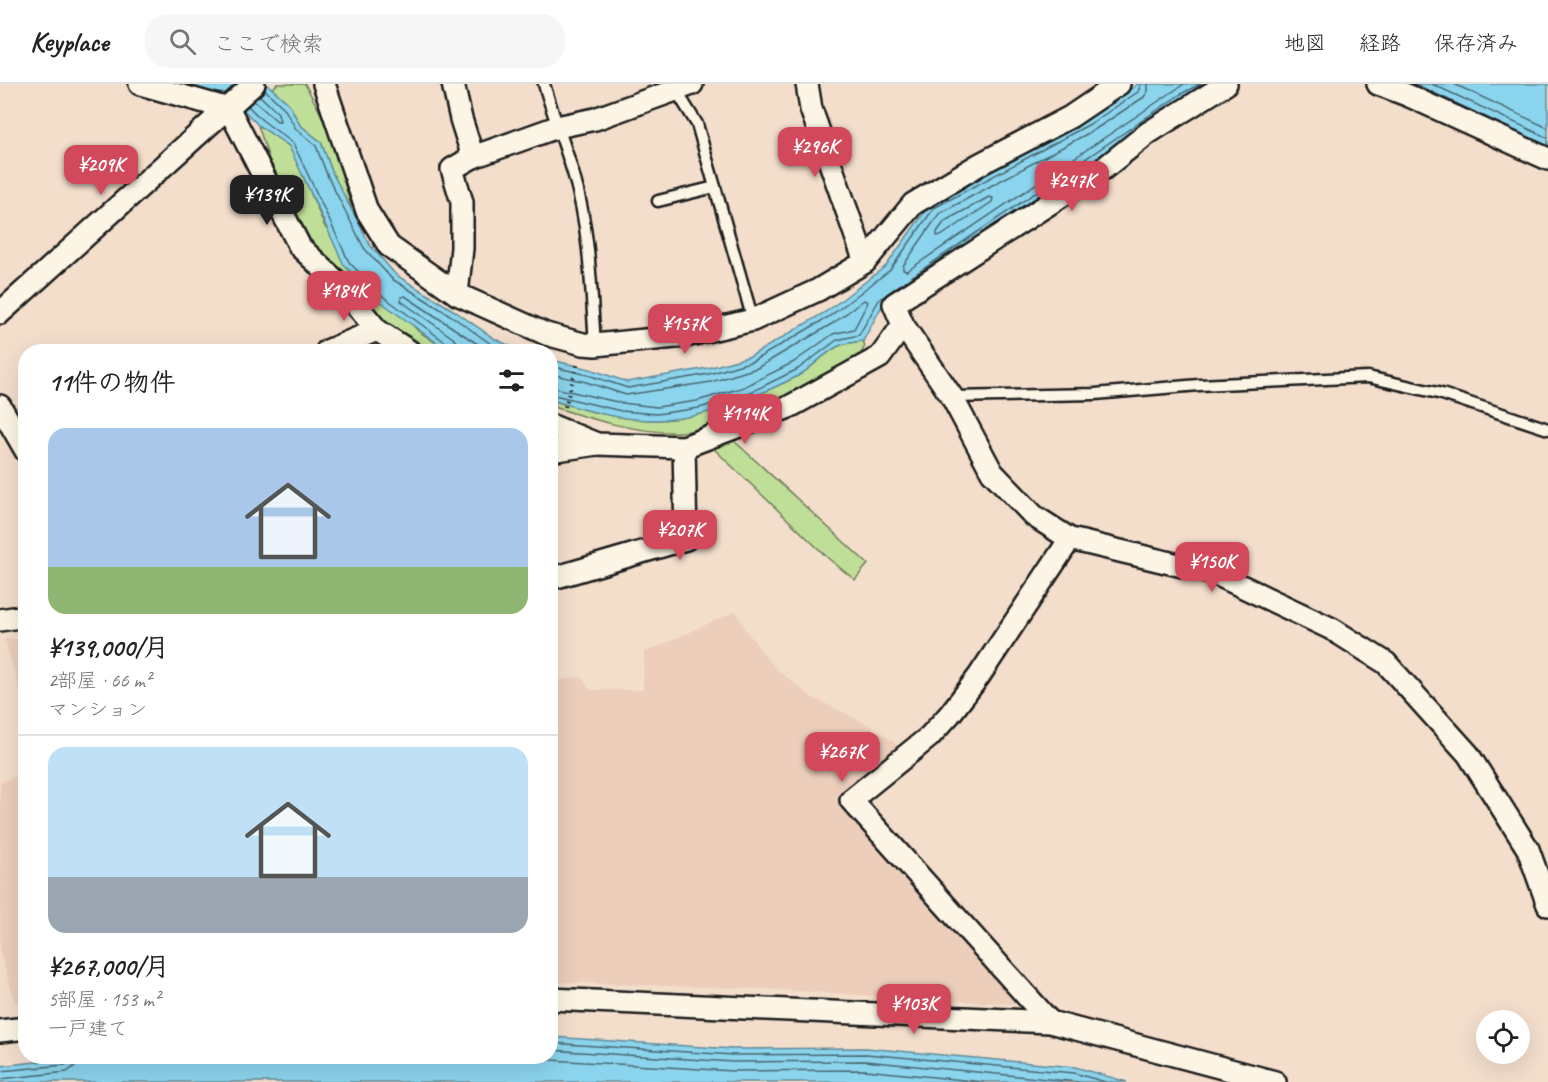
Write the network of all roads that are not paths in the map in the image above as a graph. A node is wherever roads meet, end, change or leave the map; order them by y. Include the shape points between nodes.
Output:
1 (140, 84) edge
2 (254, 84) edge
3 (324, 84) edge
4 (453, 84) edge
5 (544, 84) edge
6 (807, 84) edge
7 (1119, 84) edge
8 (1226, 84) edge
9 (1378, 84) edge
10 (680, 86) edge
11 (229, 109) junction
12 (557, 127) junction
13 (473, 157) junction
14 (1548, 159) edge
15 (715, 187) junction
16 (658, 201) dead end
17 (865, 262) junction
18 (458, 294) junction
19 (0, 313) edge
20 (753, 320) junction
21 (903, 326) junction
22 (377, 330) junction
23 (344, 344) edge
24 (398, 344) edge
25 (589, 345) junction
26 (952, 397) junction
27 (0, 406) edge
28 (558, 427) edge
29 (1548, 429) edge
30 (18, 437) edge
31 (597, 444) junction
32 (684, 447) junction
33 (558, 450) edge
34 (1070, 539) junction
35 (558, 577) edge
36 (18, 617) edge
37 (0, 620) edge
38 (1548, 905) edge
39 (558, 999) edge
40 (1050, 1022) junction
41 (1275, 1082) edge

1 - 11 street
2 - 11 street
3 - 18 street via 367,211 389,246
4 - 13 street
5 - 12 lane
6 - 17 street via 811,109
7 - 17 street via 1070,117 912,204
8 - 21 street via 1148,132 1093,175 894,304
9 - 14 street
10 - 12 street via 595,119
10 - 15 lane via 697,124
11 - 19 street
11 - 22 street via 300,247
12 - 13 street
12 - 25 lane via 574,177 587,242
13 - 18 street via 452,169 462,202
15 - 16 lane
15 - 20 lane
17 - 20 street via 818,290
18 - 25 street via 546,334
20 - 25 street via 685,336
21 - 26 street
21 - 32 street via 880,357 789,407
22 - 23 street
22 - 24 street
26 - 29 lane via 1095,394 1368,377 1442,394
26 - 34 street via 992,472 1034,516
27 - 30 street
28 - 31 street
31 - 32 street
31 - 33 street
32 - 35 street via 686,539
34 - 38 street via 1216,573 1332,629 1386,663 1468,754 1528,849
34 - 40 street via 980,676 950,714 929,738 851,800
36 - 37 street
39 - 40 street
40 - 41 street

